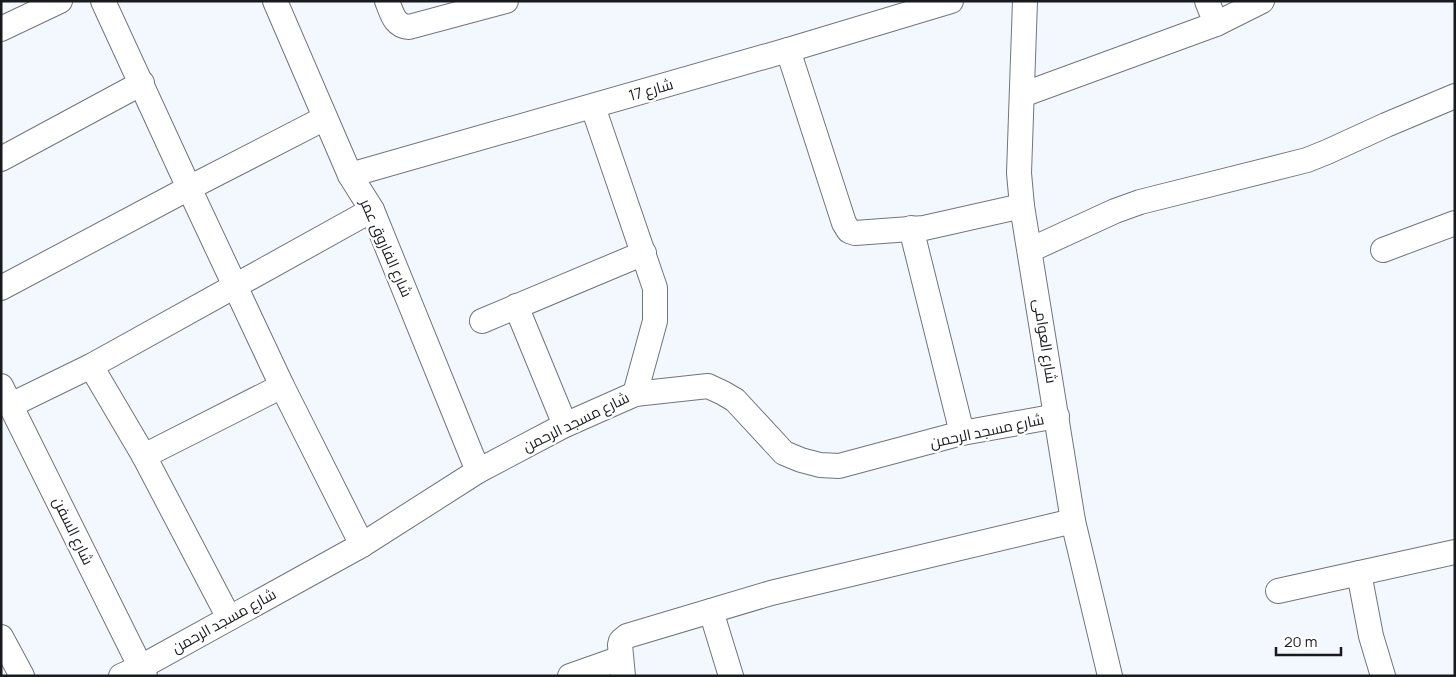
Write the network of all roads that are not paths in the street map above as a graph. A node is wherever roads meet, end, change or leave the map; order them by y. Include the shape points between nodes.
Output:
1 (60, 1) edge
2 (103, 1) edge
3 (275, 1) edge
4 (387, 1) edge
5 (506, 1) edge
6 (952, 1) edge
7 (1025, 1) edge
8 (1207, 1) edge
9 (1262, 1) edge
10 (1216, 24) junction
11 (1, 29) edge
12 (788, 50) junction
13 (142, 83) junction
14 (1022, 95) junction
15 (1455, 96) edge
16 (593, 107) junction
17 (325, 118) junction
18 (1, 159) edge
19 (350, 175) junction
20 (189, 188) junction
21 (1022, 206) junction
22 (372, 210) junction
23 (1455, 223) edge
24 (911, 228) junction
25 (1030, 250) junction
26 (1383, 250) dead end
27 (644, 253) junction
28 (235, 285) junction
29 (1, 288) edge
30 (516, 306) junction
31 (482, 321) dead end
32 (91, 366) junction
33 (282, 386) junction
34 (635, 394) junction
35 (6, 396) edge
36 (1057, 416) junction
37 (565, 426) junction
38 (962, 433) junction
39 (144, 456) junction
40 (478, 471) junction
41 (1073, 521) junction
42 (362, 545) junction
43 (1455, 552) edge
44 (1359, 573) junction
45 (1278, 591) dead end
46 (711, 611) junction
47 (228, 618) junction
48 (1, 637) edge
49 (622, 667) edge
50 (136, 673) edge
51 (22, 676) edge
52 (570, 676) edge
53 (731, 676) edge
54 (1110, 676) edge
55 (1383, 676) edge

1 - 11 street
2 - 13 street
3 - 17 street, شارع الفاروق عمر
4 - 5 street via 396,23 402,27
6 - 12 street, شارع 17
7 - 14 street, شارع العوامى
8 - 10 street
9 - 10 street
10 - 14 street
12 - 16 street, شارع 17
12 - 24 street via 849,231 856,234
13 - 18 street
13 - 20 street
14 - 21 street, شارع العوامى via 1019,173
15 - 25 street via 1321,155 1140,202
16 - 19 street, شارع 17
16 - 27 street
17 - 19 street, شارع الفاروق عمر
17 - 20 street
19 - 22 street, شارع الفاروق عمر
20 - 28 street
20 - 29 street
21 - 24 street via 924,228
21 - 25 street, شارع العوامى
22 - 28 street
22 - 40 street, شارع الفاروق عمر
23 - 26 street
24 - 38 street
25 - 36 street, شارع العوامى
27 - 30 street
27 - 34 street via 655,288 655,321
28 - 32 street
28 - 33 street
30 - 31 street
30 - 37 street
32 - 35 street
32 - 39 street
33 - 39 street
33 - 42 street
34 - 37 street, شارع مسجد الرحمن
34 - 38 street, شارع مسجد الرحمن via 708,386 735,400 784,453 820,465 839,466
35 - 50 street, شارع السفن
36 - 38 street, شارع مسجد الرحمن
36 - 41 street, شارع العوامى
37 - 40 street, شارع مسجد الرحمن
39 - 47 street
40 - 42 street, شارع مسجد الرحمن
41 - 46 street via 771,593
41 - 54 street, شارع العوامى
42 - 47 street, شارع مسجد الرحمن
43 - 44 street
44 - 45 street
44 - 55 street via 1370,636
46 - 49 street via 627,636 621,641
46 - 53 street
47 - 50 street, شارع مسجد الرحمن
48 - 51 street
49 - 52 street

